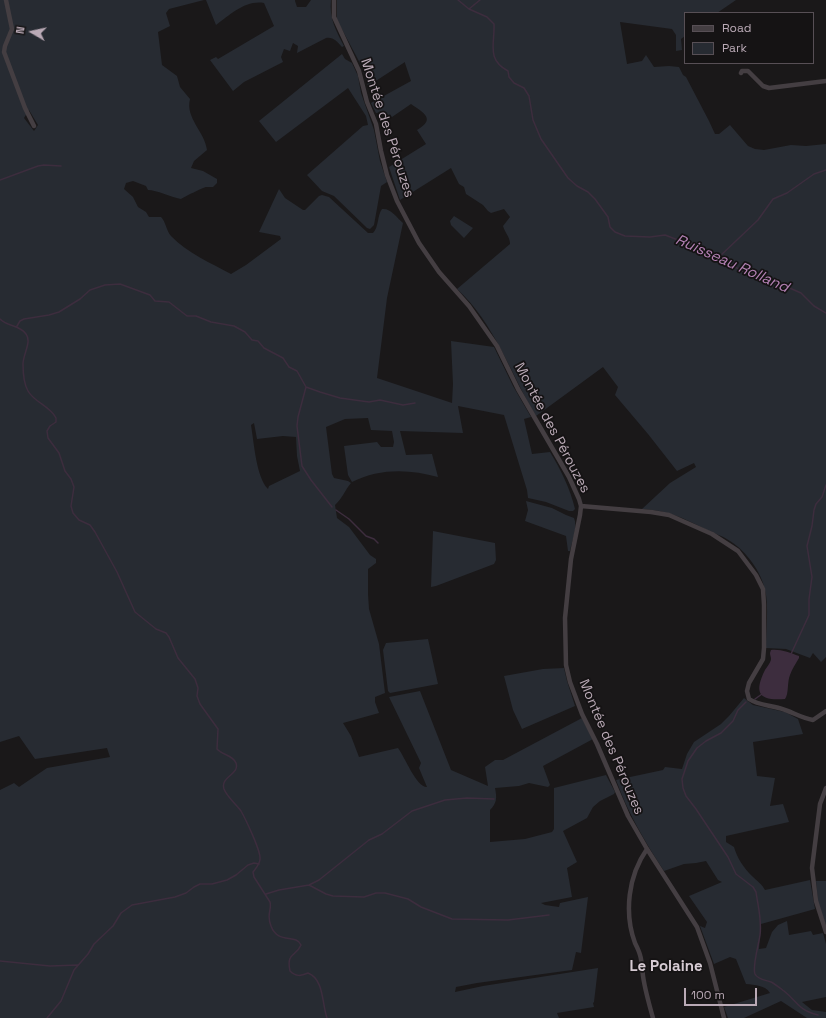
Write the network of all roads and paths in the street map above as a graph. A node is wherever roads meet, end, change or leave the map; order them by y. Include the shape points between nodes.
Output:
1 (6, 0) edge
2 (334, 0) edge
3 (741, 73) dead end
4 (826, 81) edge
5 (34, 126) dead end
6 (581, 506) junction
7 (826, 711) edge
8 (826, 788) edge
9 (647, 849) junction
10 (826, 932) edge
11 (653, 1018) edge
12 (724, 1018) edge

1 - 5 street via 12,29 4,52
2 - 6 street, Montée des Pérouzes via 334,18 359,71 376,124 387,175 397,201 439,272 469,306 497,346 518,389 569,477
3 - 4 street via 748,71 760,84 769,88
6 - 7 street via 668,515 712,534 738,551 763,589 763,659 749,683 749,699 813,720
6 - 9 street, Montée des Pérouzes via 571,559 565,618 566,665 574,696 628,816
8 - 10 street via 820,804 812,868 816,901
9 - 11 street via 632,879 629,908
9 - 12 street, Montée des Pérouzes via 697,927 710,963

